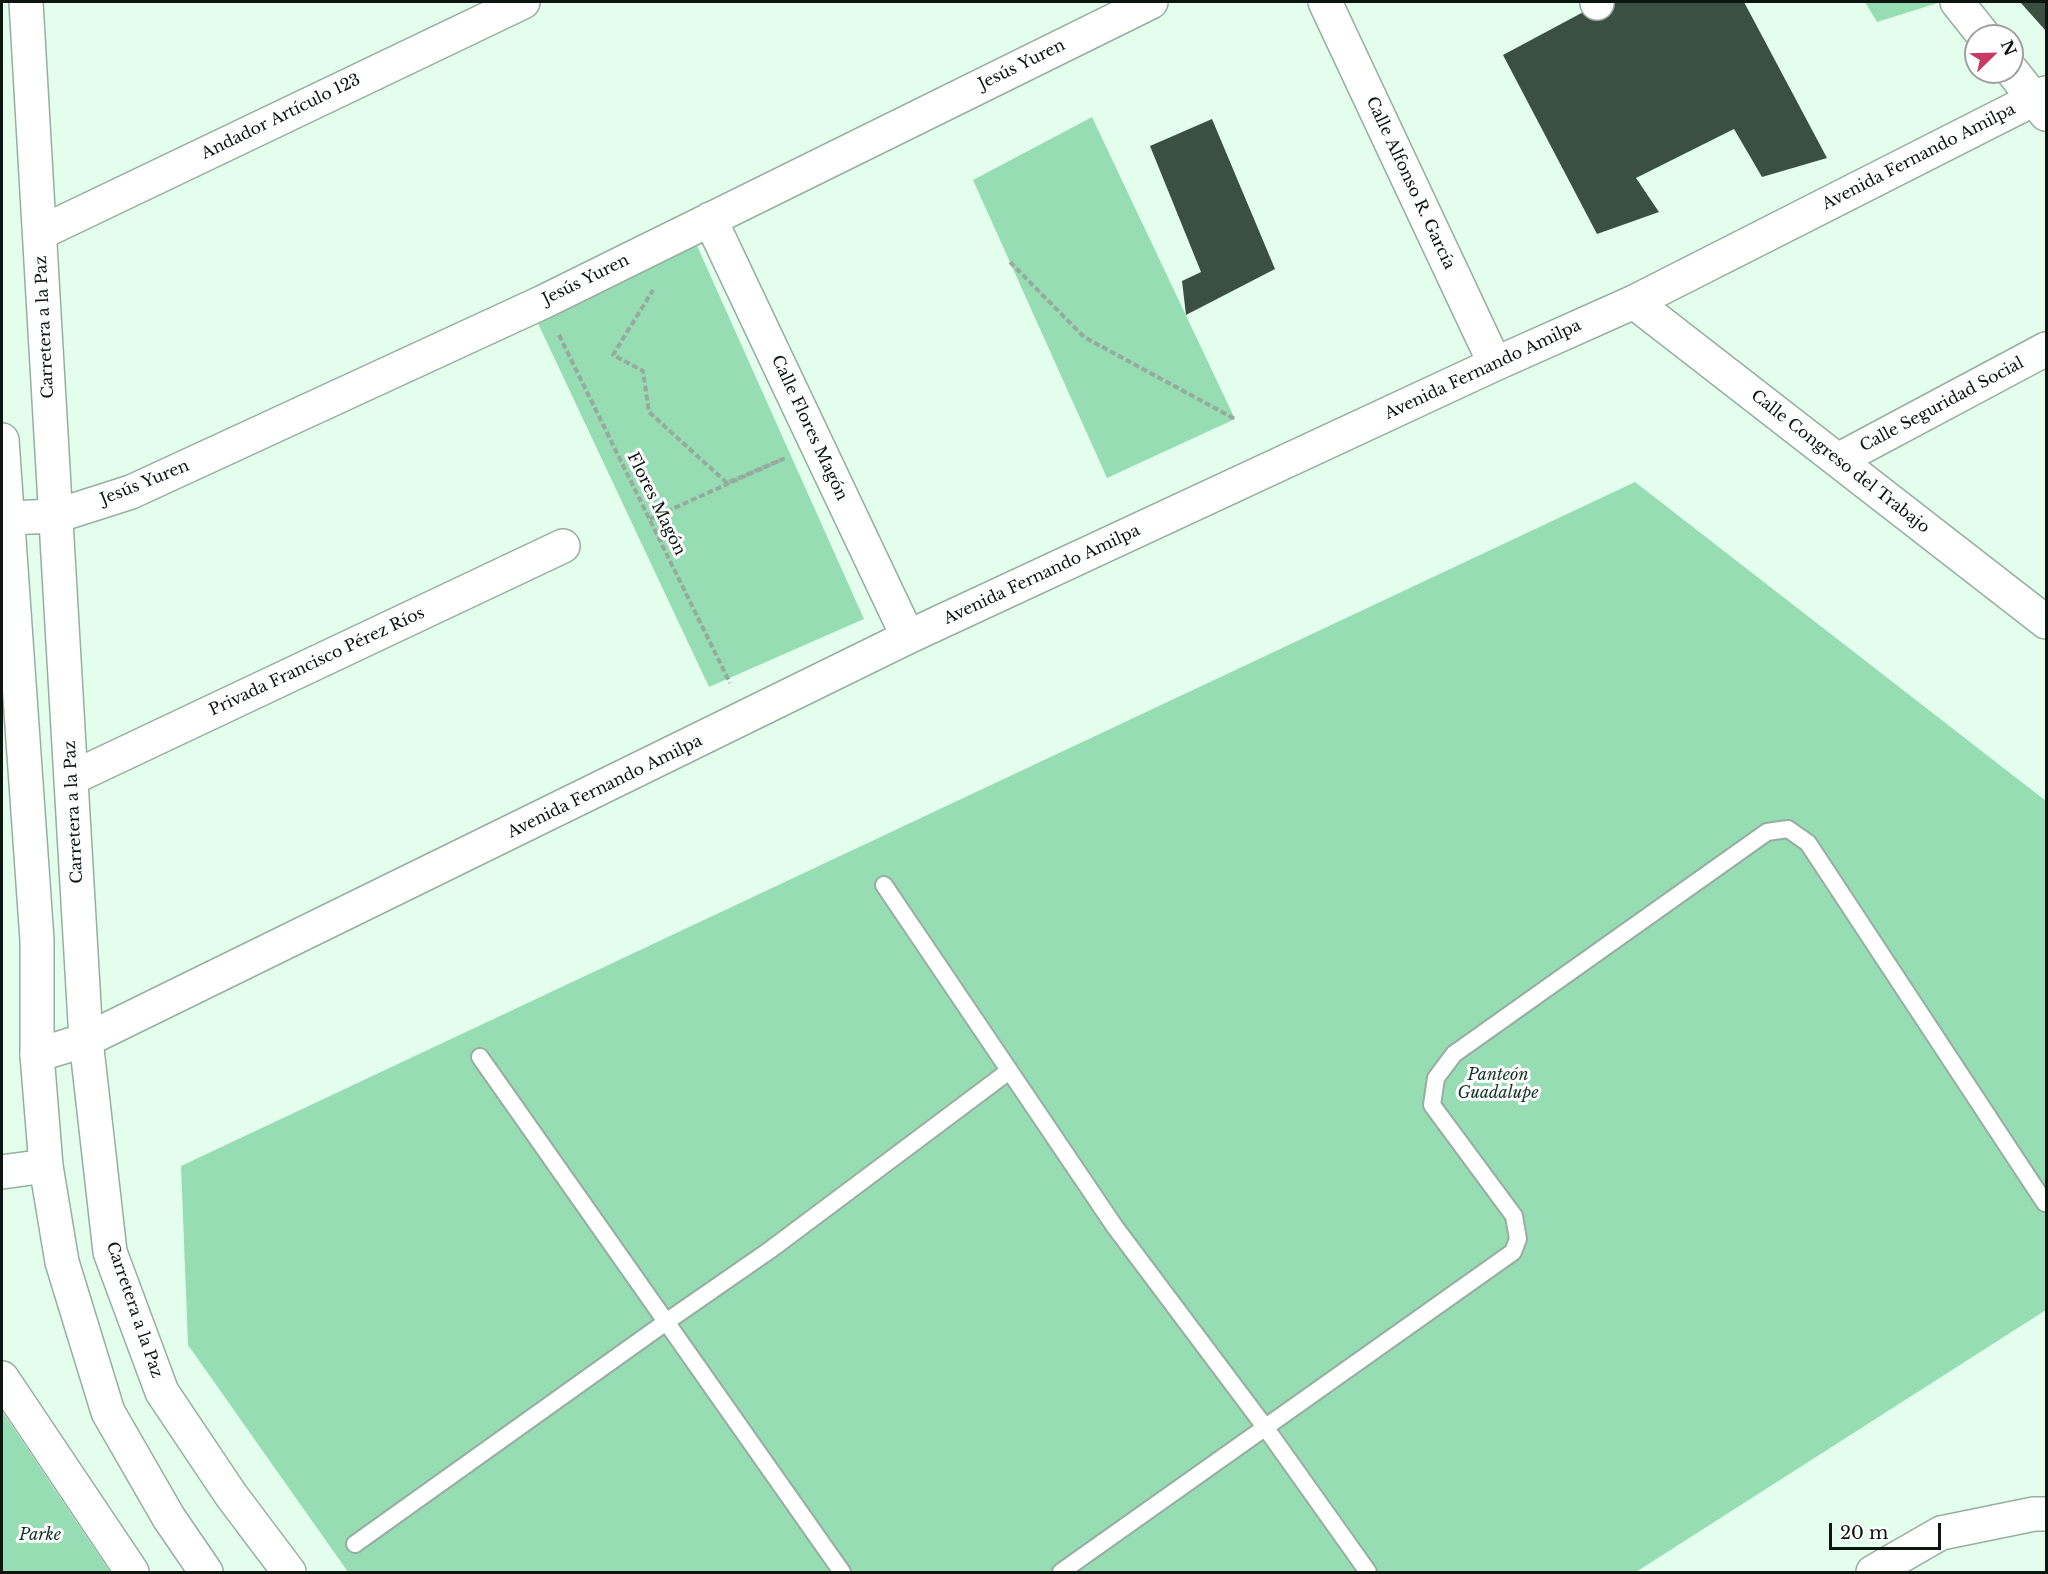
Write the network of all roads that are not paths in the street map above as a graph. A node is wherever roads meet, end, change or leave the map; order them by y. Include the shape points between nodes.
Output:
1 (26, 2) edge
2 (520, 2) edge
3 (1151, 2) edge
4 (1325, 2) edge
5 (1957, 2) edge
6 (1974, 24) edge
7 (2024, 83) edge
8 (2042, 102) edge
9 (710, 219) junction
10 (40, 233) junction
11 (1634, 302) junction
12 (2046, 350) edge
13 (1495, 364) junction
14 (2, 441) edge
15 (1838, 460) junction
16 (56, 516) junction
17 (7, 518) junction
18 (563, 546) dead end
19 (2040, 608) edge
20 (908, 637) junction
21 (72, 778) junction
22 (884, 885) dead end
23 (86, 1040) junction
24 (37, 1055) junction
25 (480, 1057) dead end
26 (1009, 1071) junction
27 (46, 1166) junction
28 (2, 1172) edge
29 (2045, 1203) dead end
30 (666, 1322) junction
31 (2, 1378) edge
32 (1265, 1428) junction
33 (2046, 1514) edge
34 (355, 1544) dead end
35 (132, 1572) edge
36 (206, 1572) edge
37 (289, 1572) edge
38 (842, 1572) edge
39 (1061, 1572) edge
40 (1368, 1572) edge
41 (1873, 1572) edge

1 - 10 street, Carretera a la Paz
2 - 10 street, Andador Artículo 123
3 - 9 street, Jesús Yuren
4 - 13 street, Calle Alfonso R. García
5 - 6 street
7 - 8 street
8 - 11 street, Avenida Fernando Amilpa
9 - 16 street, Jesús Yuren via 543,302 131,492
9 - 20 street, Calle Flores Magón
10 - 16 street, Carretera a la Paz
11 - 13 street, Avenida Fernando Amilpa
11 - 15 street, Calle Congreso del Trabajo
12 - 15 street, Calle Seguridad Social
13 - 20 street, Avenida Fernando Amilpa
14 - 17 street
15 - 19 street, Calle Congreso del Trabajo
16 - 17 street, Jesús Yuren
16 - 21 street, Carretera a la Paz
17 - 24 street via 37,940
18 - 21 street, Privada Francisco Pérez Ríos
20 - 23 street, Avenida Fernando Amilpa
21 - 23 street, Carretera a la Paz
22 - 26 lane
23 - 24 street, Avenida Fernando Amilpa
23 - 37 street, Carretera a la Paz via 110,1252 162,1392 231,1495
24 - 27 street
25 - 30 lane
26 - 30 lane via 770,1251
26 - 32 lane via 1115,1227
27 - 28 street
27 - 36 street via 62,1262 108,1412 169,1518
29 - 32 lane via 1808,843 1788,829 1767,832 1454,1054 1436,1078 1432,1105 1514,1216 1518,1239 1513,1252
30 - 34 lane
30 - 38 lane
31 - 35 street
32 - 39 lane
32 - 40 lane
33 - 41 street via 1941,1533

